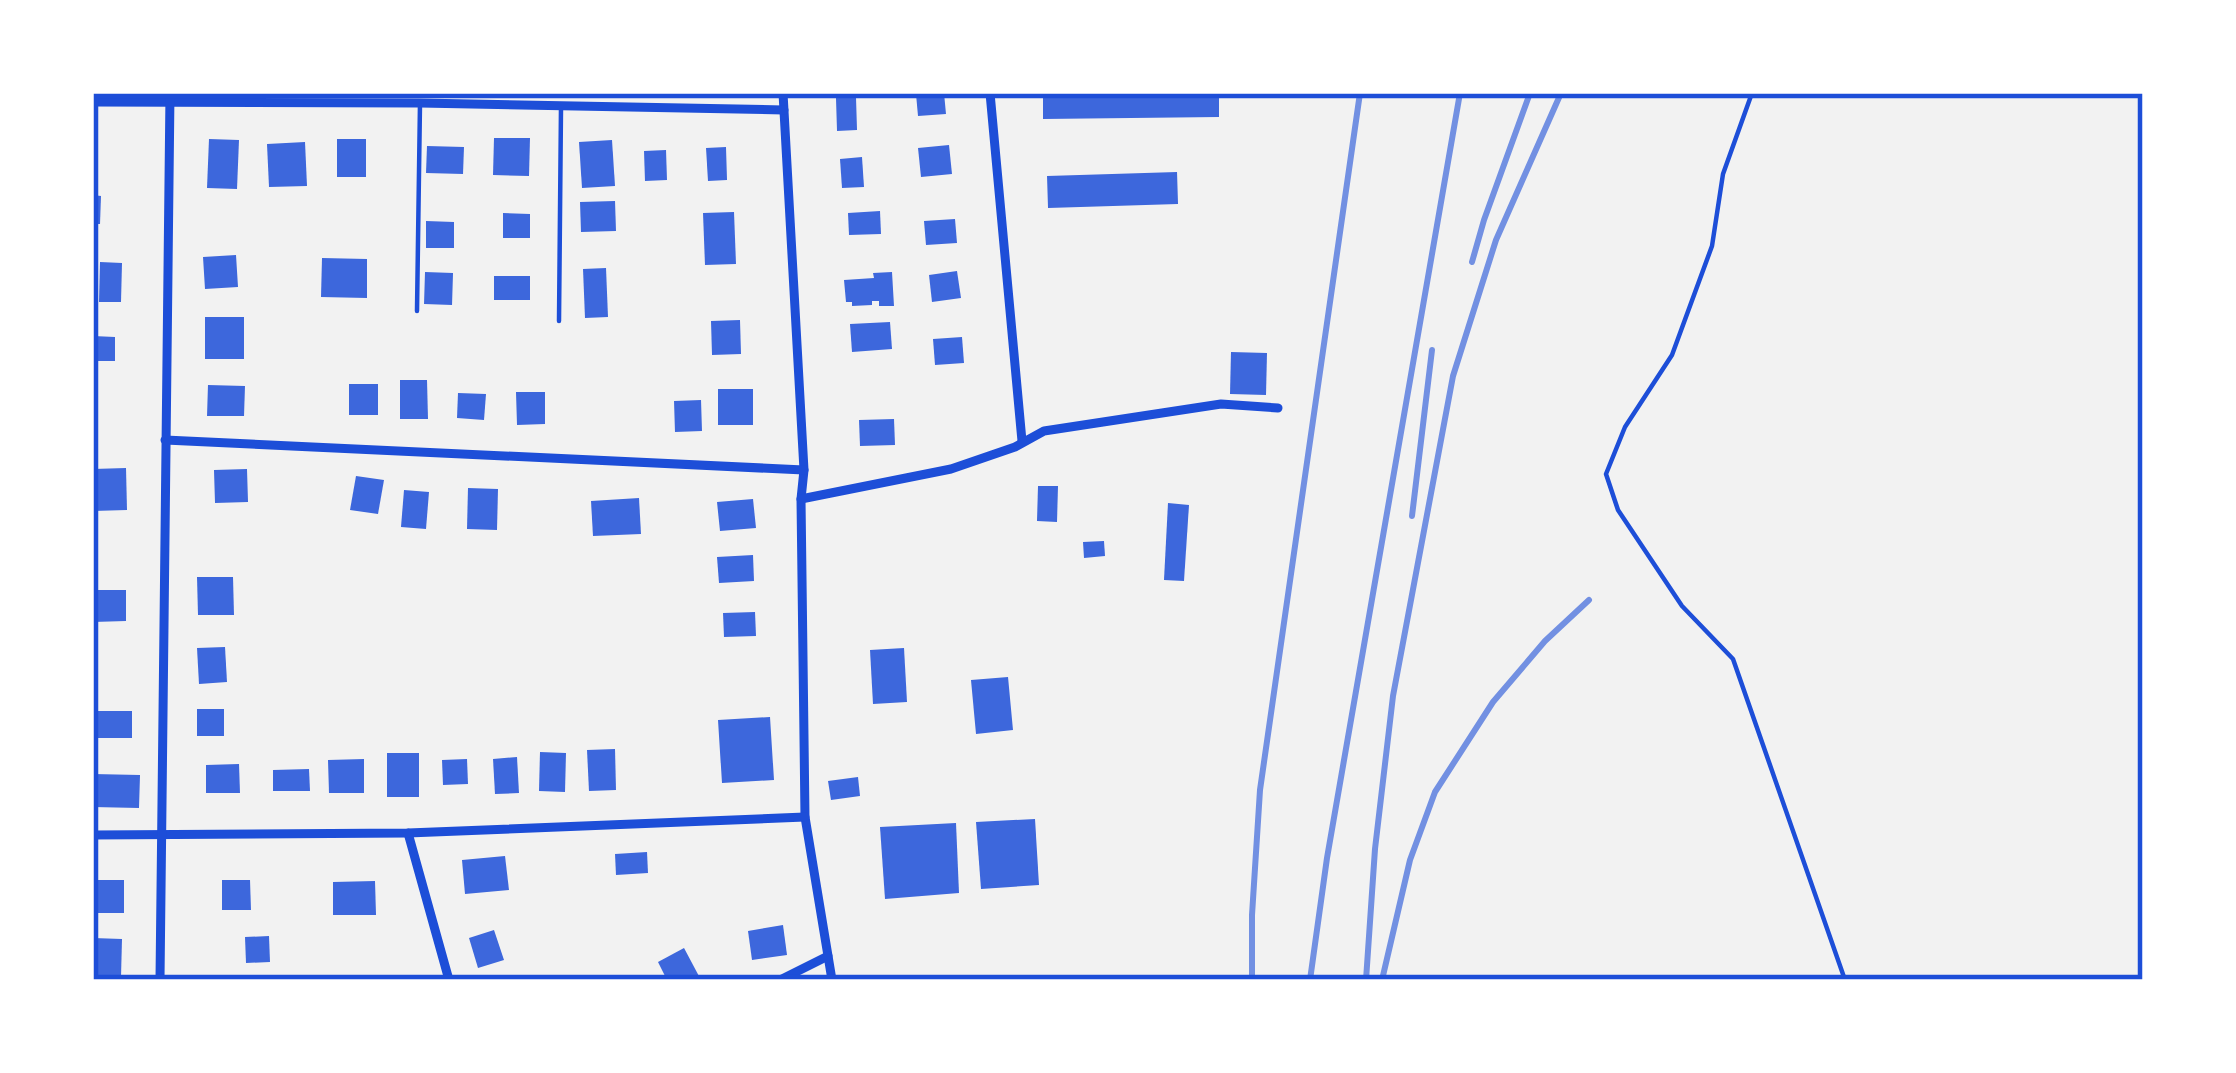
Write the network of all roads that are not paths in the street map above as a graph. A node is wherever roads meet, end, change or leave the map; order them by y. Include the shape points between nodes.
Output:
1 (783, 93) edge
2 (990, 93) edge
3 (1752, 93) edge
4 (170, 97) edge
5 (93, 101) edge
6 (420, 104) junction
7 (561, 107) junction
8 (784, 110) junction
9 (417, 311) dead end
10 (559, 321) dead end
11 (1278, 408) dead end
12 (164, 440) junction
13 (1022, 441) junction
14 (804, 470) junction
15 (801, 499) junction
16 (805, 817) junction
17 (409, 833) junction
18 (163, 834) junction
19 (93, 836) edge
20 (828, 956) junction
21 (160, 980) edge
22 (449, 980) edge
23 (780, 980) edge
24 (832, 980) edge
25 (1845, 980) edge

1 - 8 street
2 - 13 street
3 - 25 lane via 1723,174 1712,246 1672,355 1625,427 1606,474 1618,510 1682,606 1732,659
4 - 5 street
4 - 6 street
4 - 12 street
6 - 7 street
6 - 9 lane
7 - 8 street
7 - 10 lane
8 - 14 street
11 - 13 street via 1221,404
12 - 14 street
12 - 18 street
13 - 15 street via 951,469
14 - 15 street
15 - 16 street
16 - 17 street
16 - 20 street
17 - 18 street
17 - 22 street
18 - 19 street
18 - 21 street
20 - 23 street
20 - 24 street

